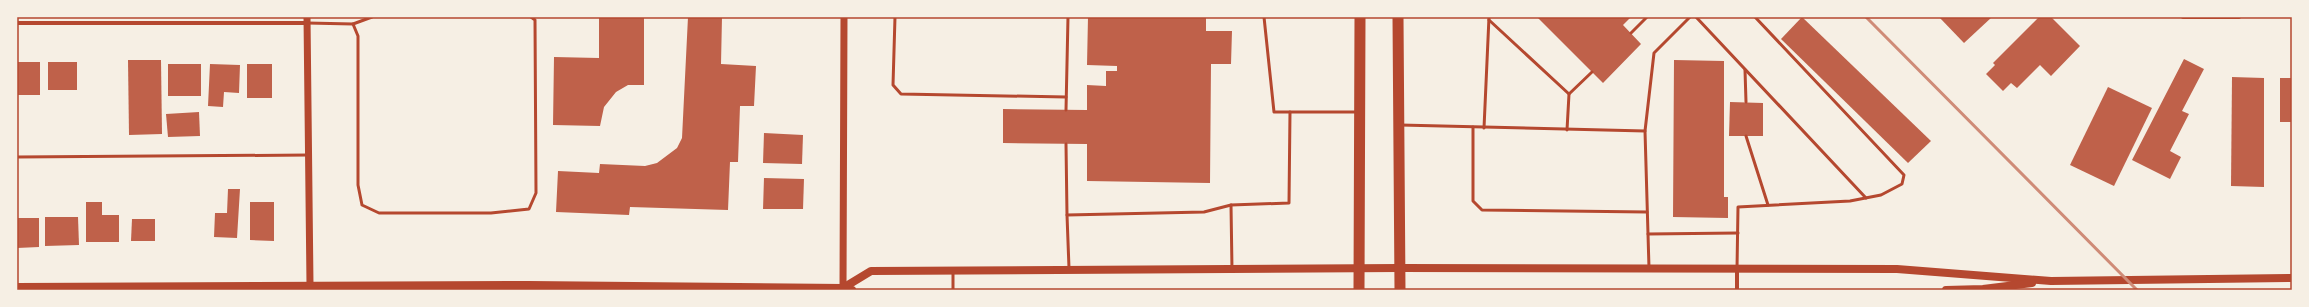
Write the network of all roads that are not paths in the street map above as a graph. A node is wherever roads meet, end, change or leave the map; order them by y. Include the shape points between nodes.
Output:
1 (372, 17) edge
2 (531, 17) edge
3 (844, 17) edge
4 (895, 17) edge
5 (1068, 17) edge
6 (1264, 17) edge
7 (1360, 17) edge
8 (1398, 17) edge
9 (1647, 17) edge
10 (1690, 17) edge
11 (1696, 17) edge
12 (1755, 17) edge
13 (2183, 17) edge
14 (2239, 17) edge
15 (1489, 19) edge
16 (307, 20) edge
17 (17, 23) edge
18 (353, 24) junction
19 (1631, 33) dead end
20 (1745, 70) junction
21 (1592, 72) dead end
22 (1569, 94) junction
23 (1066, 97) junction
24 (1746, 102) dead end
25 (1066, 110) dead end
26 (1290, 112) junction
27 (1359, 112) junction
28 (1398, 125) junction
29 (1473, 127) junction
30 (1484, 128) junction
31 (1566, 130) junction
32 (1645, 131) junction
33 (1746, 136) dead end
34 (1066, 144) dead end
35 (309, 155) junction
36 (17, 157) edge
37 (1866, 198) junction
38 (1231, 205) junction
39 (1768, 205) junction
40 (1647, 212) junction
41 (1067, 215) junction
42 (1738, 233) junction
43 (1648, 234) junction
44 (1399, 268) junction
45 (1359, 269) junction
46 (1649, 269) junction
47 (1737, 269) junction
48 (953, 270) junction
49 (1069, 270) junction
50 (1232, 270) junction
51 (2292, 278) edge
52 (2051, 281) junction
53 (17, 287) edge
54 (529, 287) edge
55 (42, 288) edge
56 (310, 288) edge
57 (745, 289) edge
58 (843, 289) edge
59 (852, 290) edge
60 (953, 290) edge
61 (1359, 290) edge
62 (1400, 290) edge
63 (1737, 290) edge
64 (1946, 290) edge

1 - 18 lane
2 - 18 lane via 535,20 536,193 529,209 491,213 379,213 362,205 358,185 358,36
3 - 58 street
4 - 23 lane via 893,86 901,94
5 - 23 lane
6 - 26 lane via 1274,112
7 - 27 highway
8 - 28 highway
9 - 19 lane
10 - 32 lane via 1654,53
11 - 20 lane
12 - 37 lane via 1904,175 1902,184 1881,195
13 - 14 street
15 - 22 lane
15 - 30 lane
16 - 17 street
16 - 18 lane
16 - 35 street
20 - 24 lane
20 - 37 lane
21 - 22 lane
22 - 31 lane
23 - 25 lane
26 - 27 lane
26 - 38 lane via 1289,203
27 - 45 highway
28 - 29 lane
28 - 44 highway
29 - 30 lane
29 - 40 lane via 1472,200 1482,210
30 - 31 lane
31 - 32 lane
32 - 40 lane
33 - 39 lane
34 - 41 lane
35 - 36 lane
35 - 56 street
37 - 39 lane
38 - 41 lane via 1204,212
38 - 50 lane
39 - 42 lane via 1738,207
40 - 43 lane
41 - 49 lane
42 - 43 lane
42 - 47 lane
43 - 46 lane
44 - 45 main road
44 - 46 main road
44 - 62 highway
45 - 50 main road
45 - 61 highway
46 - 47 main road
47 - 52 main road via 1897,269
47 - 63 street
48 - 49 main road
48 - 58 main road via 871,271
48 - 60 lane
49 - 50 main road
51 - 52 main road
52 - 64 main road via 1983,289
53 - 55 main road
54 - 56 main road
54 - 57 main road
55 - 56 main road
57 - 58 main road
58 - 59 main road

